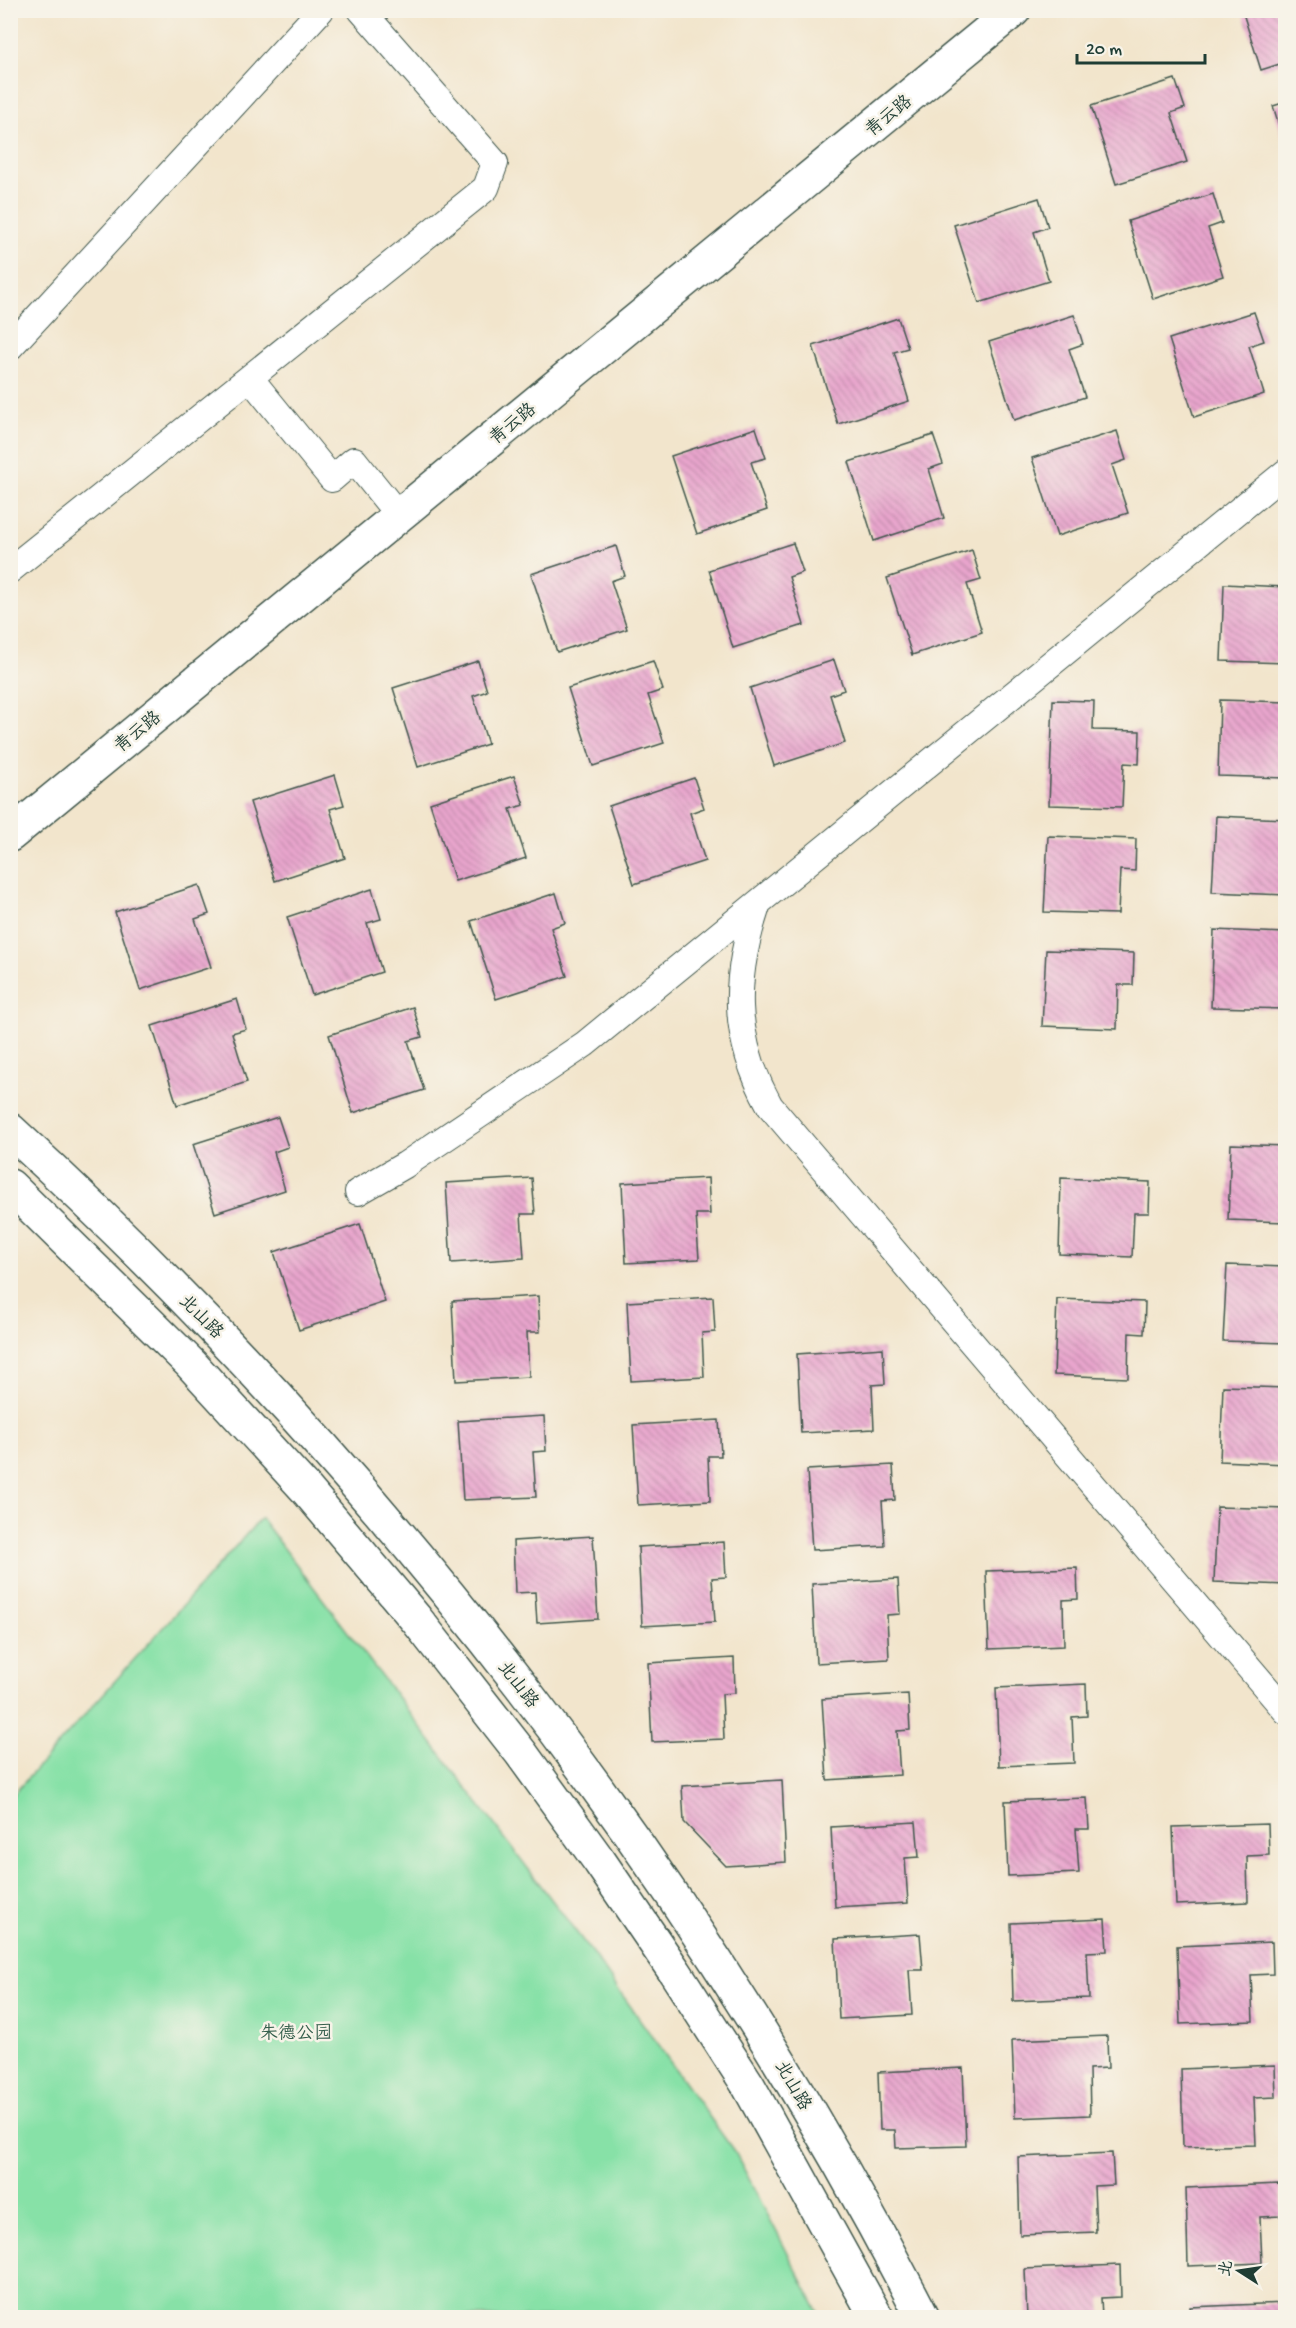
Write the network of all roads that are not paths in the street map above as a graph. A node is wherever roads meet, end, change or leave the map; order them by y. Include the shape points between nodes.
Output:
1 (321, 10) edge
2 (361, 10) edge
3 (1014, 10) edge
4 (10, 347) edge
5 (250, 378) junction
6 (1286, 472) edge
7 (399, 516) junction
8 (10, 570) edge
9 (10, 835) edge
10 (758, 902) junction
11 (10, 1130) edge
12 (10, 1186) edge
13 (358, 1192) dead end
14 (1286, 1711) edge
15 (878, 2318) edge
16 (923, 2318) edge

1 - 4 lane
2 - 5 lane via 495,163 486,188
3 - 7 street, 青云路
5 - 7 lane via 332,479 354,460
5 - 8 lane
6 - 10 lane
7 - 9 street, 青云路
10 - 13 lane via 585,1044 405,1165
10 - 14 lane via 745,941 739,981 741,1033 754,1079 770,1106
11 - 16 street, 北山路 via 221,1335 337,1462 448,1594 553,1729 633,1838 782,2064
12 - 15 street via 191,1364 306,1489 416,1619 521,1754 600,1862 748,2085

